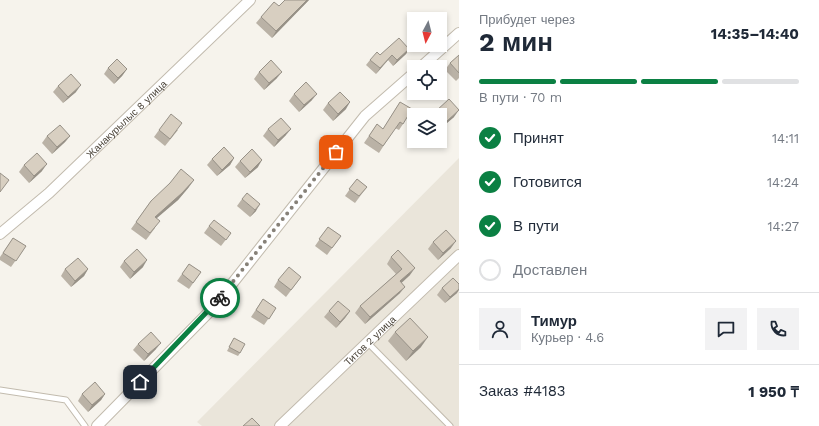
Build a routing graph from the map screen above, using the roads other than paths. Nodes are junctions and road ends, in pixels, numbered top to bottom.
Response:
1 (250, 0) edge
2 (459, 33) edge
3 (428, 60) edge
4 (407, 79) edge
5 (0, 234) edge
6 (459, 255) edge
7 (368, 342) junction
8 (0, 390) edge
9 (85, 426) edge
10 (97, 426) edge
11 (280, 426) edge
12 (450, 426) edge

1 - 5 street, Жанакурылыс 8 улица
2 - 3 street
4 - 10 street
6 - 7 street, Титов 2 улица
7 - 11 street, Титов 2 улица
7 - 12 lane
8 - 9 lane

